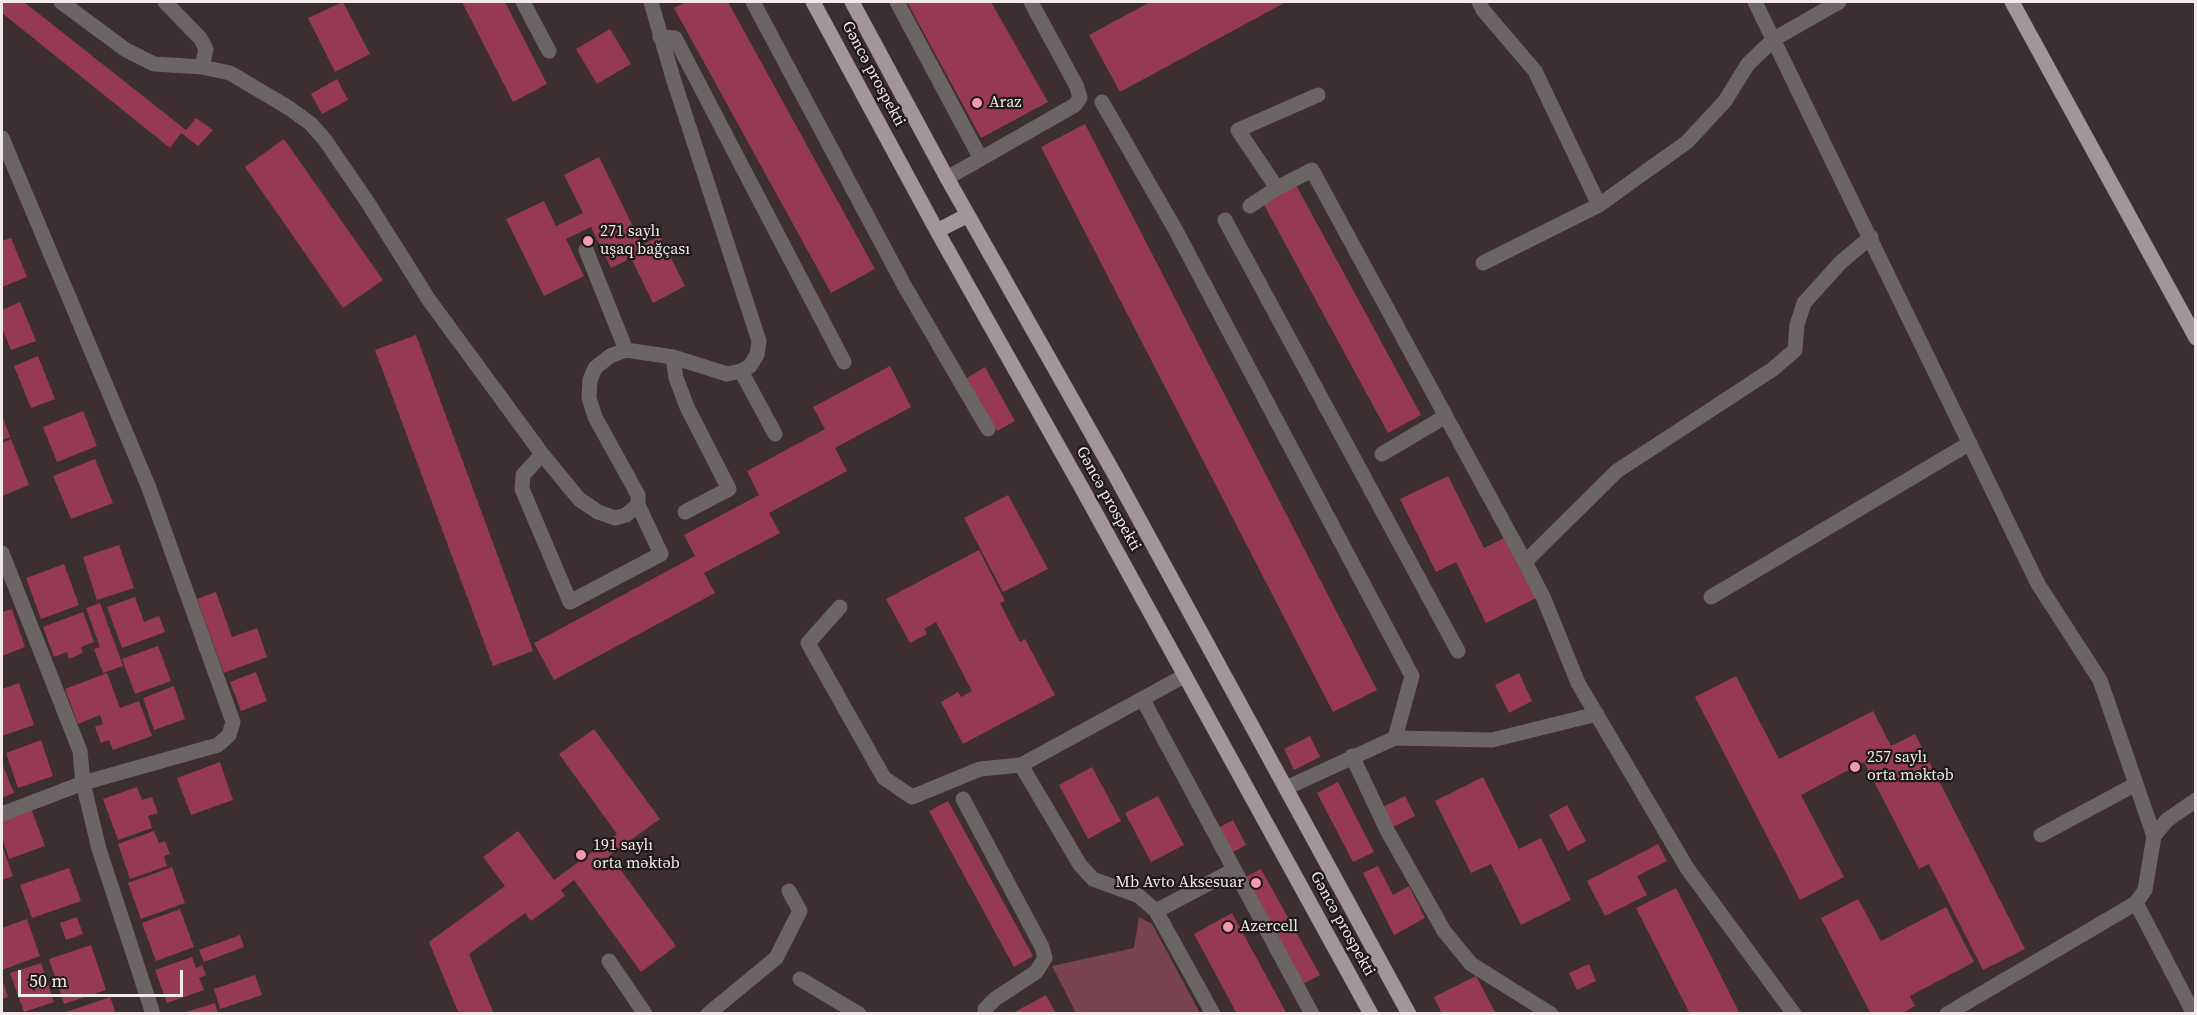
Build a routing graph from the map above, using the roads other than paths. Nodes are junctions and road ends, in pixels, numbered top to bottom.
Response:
1 (61, 2) edge
2 (165, 2) edge
3 (523, 2) edge
4 (651, 2) edge
5 (753, 2) edge
6 (813, 2) edge
7 (852, 2) edge
8 (897, 2) edge
9 (1031, 2) edge
10 (1479, 2) edge
11 (1755, 2) edge
12 (1839, 2) edge
13 (2012, 2) edge
14 (660, 37) junction
15 (1774, 39) junction
16 (549, 51) dead end
17 (202, 67) junction
18 (1318, 95) dead end
19 (1102, 102) dead end
20 (2, 138) edge
21 (981, 159) junction
22 (947, 178) junction
23 (1277, 188) junction
24 (1599, 205) junction
25 (1250, 206) dead end
26 (968, 215) junction
27 (1225, 220) dead end
28 (937, 231) junction
29 (1870, 237) junction
30 (586, 250) dead end
31 (1483, 263) dead end
32 (2196, 338) edge
33 (626, 350) junction
34 (673, 357) junction
35 (844, 362) dead end
36 (741, 371) junction
37 (1446, 416) junction
38 (988, 429) dead end
39 (775, 434) dead end
40 (1970, 444) junction
41 (542, 454) junction
42 (1382, 454) dead end
43 (638, 505) junction
44 (685, 512) dead end
45 (2, 553) edge
46 (1525, 562) junction
47 (1711, 597) dead end
48 (840, 607) dead end
49 (1458, 651) dead end
50 (1184, 676) junction
51 (1143, 700) junction
52 (1597, 714) junction
53 (1395, 738) junction
54 (1352, 756) junction
55 (1021, 765) junction
56 (83, 783) junction
57 (2136, 784) junction
58 (1286, 788) junction
59 (963, 799) dead end
60 (2196, 800) edge
61 (2, 814) edge
62 (2041, 836) dead end
63 (2154, 836) junction
64 (1234, 870) junction
65 (789, 891) dead end
66 (2136, 903) junction
67 (1156, 911) junction
68 (609, 961) dead end
69 (800, 979) dead end
70 (153, 1014) edge
71 (645, 1014) edge
72 (708, 1014) edge
73 (859, 1014) edge
74 (985, 1014) edge
75 (1213, 1014) edge
76 (1312, 1014) edge
77 (1371, 1014) edge
78 (1409, 1014) edge
79 (1551, 1014) edge
80 (1794, 1014) edge
81 (1947, 1014) edge
82 (2194, 1014) edge

1 - 17 street
2 - 17 street
3 - 16 street
4 - 14 street
5 - 38 street
6 - 28 main road, Gəncə prospekti
7 - 22 main road, Gəncə prospekti
8 - 21 street
9 - 21 street
10 - 24 street
11 - 15 street
12 - 15 street
13 - 32 main road
14 - 35 street
14 - 36 street
15 - 24 street
15 - 29 street
17 - 41 street
18 - 23 street
19 - 53 street
20 - 56 street
21 - 22 street
22 - 26 main road, Gəncə prospekti
23 - 25 street
23 - 37 street
24 - 31 street
26 - 28 main road
26 - 58 main road, Gəncə prospekti
27 - 49 street
28 - 50 main road, Gəncə prospekti
29 - 40 street
29 - 46 street
30 - 33 street
33 - 34 street
33 - 43 street
34 - 36 street
34 - 44 street
36 - 39 street
37 - 42 street
37 - 46 street
40 - 47 street
40 - 57 street
41 - 43 street
41 - 43 street
45 - 56 street
46 - 52 street
48 - 55 street
50 - 51 street
50 - 77 main road, Gəncə prospekti
51 - 55 street
51 - 64 street
52 - 53 street
52 - 80 street
53 - 54 street
54 - 58 street
54 - 79 street
55 - 67 street
56 - 61 street
56 - 70 street
57 - 62 street
57 - 63 street
58 - 78 main road, Gəncə prospekti
59 - 74 street
60 - 63 street
63 - 66 street
64 - 67 street
64 - 76 street
65 - 72 street
66 - 81 street
66 - 82 street
67 - 75 street
68 - 71 street
69 - 73 street

